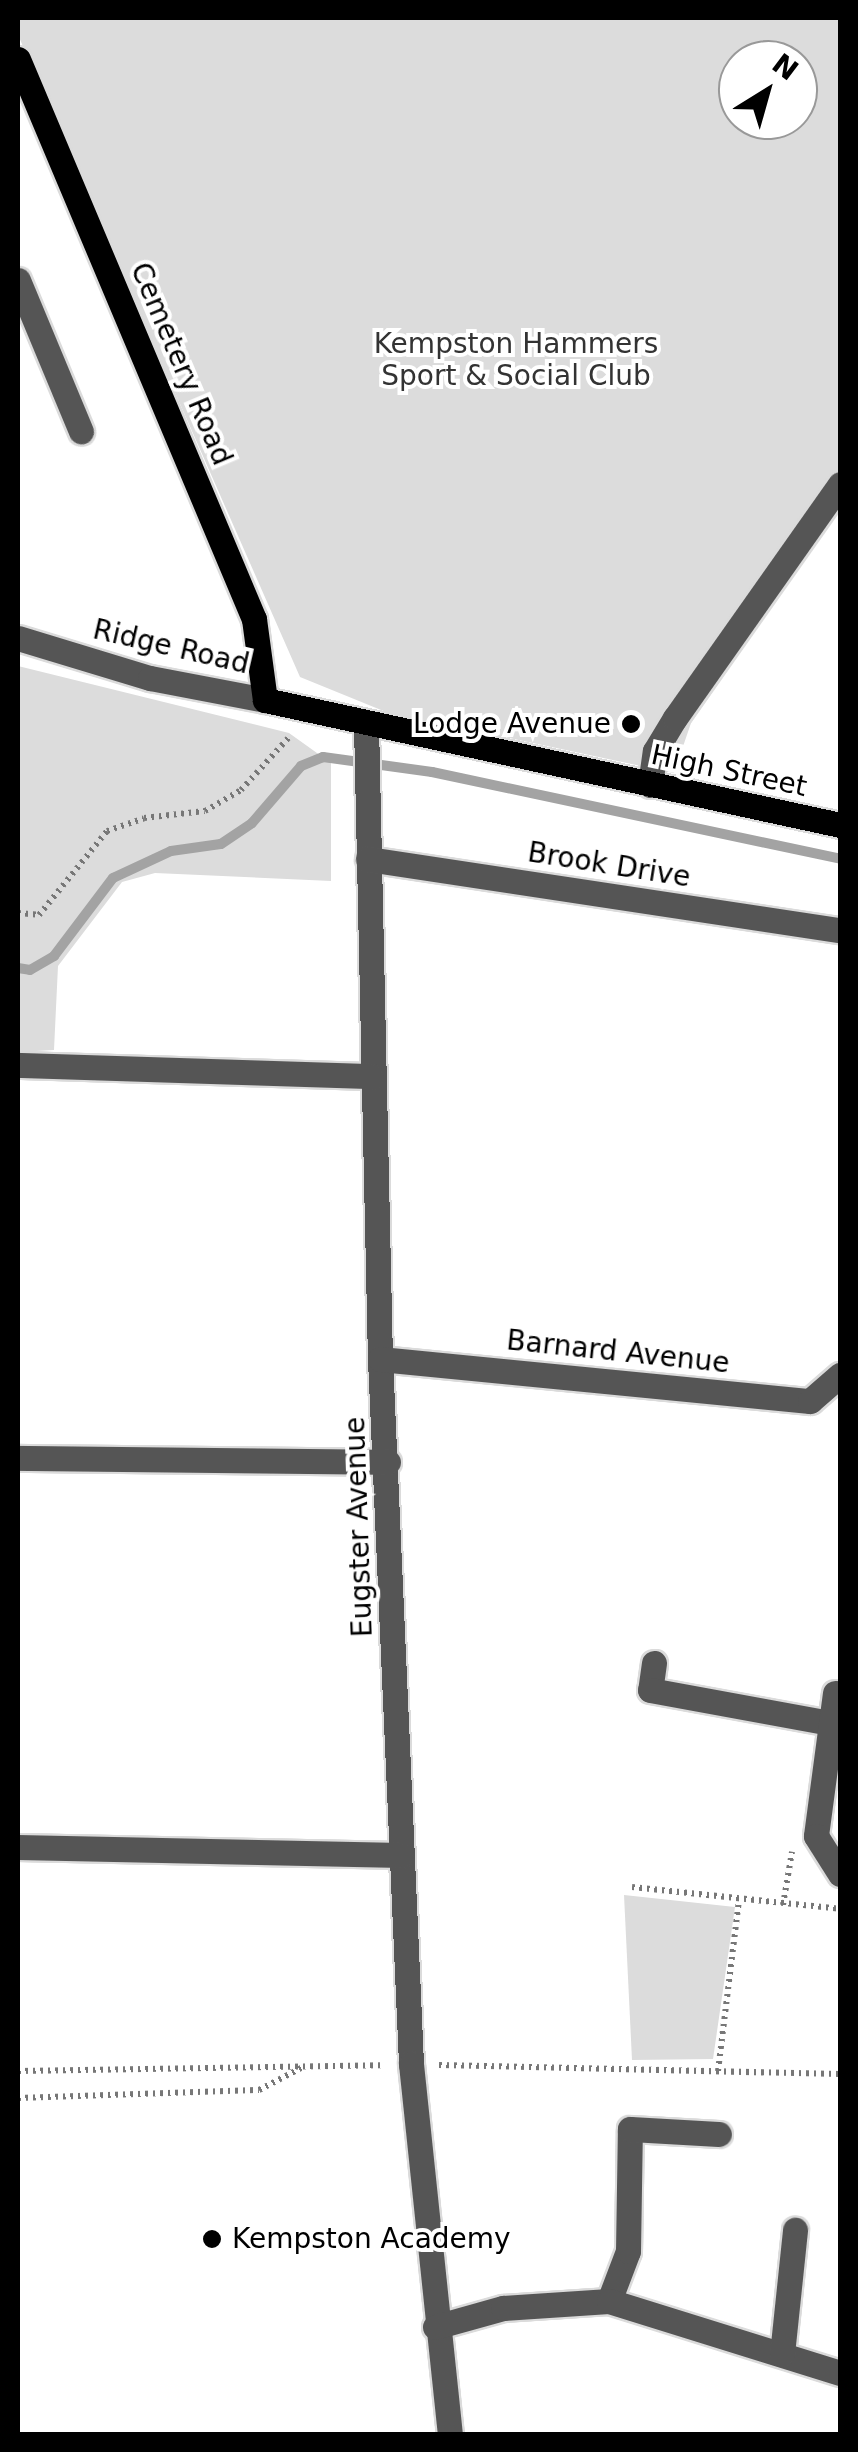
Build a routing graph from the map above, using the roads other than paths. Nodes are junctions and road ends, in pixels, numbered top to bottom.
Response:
1 (18, 58) edge
2 (18, 280) edge
3 (80, 431) dead end
4 (840, 484) edge
5 (18, 638) edge
6 (265, 700) junction
7 (312, 712) joint
8 (366, 724) junction
9 (650, 785) junction
10 (840, 825) edge
11 (368, 860) junction
12 (840, 930) edge
13 (18, 1065) edge
14 (372, 1076) junction
15 (380, 1359) junction
16 (840, 1375) edge
17 (18, 1458) edge
18 (388, 1462) junction
19 (654, 1663) dead end
20 (834, 1693) dead end
21 (830, 1723) junction
22 (18, 1847) edge
23 (401, 1855) junction
24 (840, 1874) edge
25 (719, 2134) dead end
26 (795, 2230) dead end
27 (609, 2301) junction
28 (435, 2327) junction
29 (782, 2354) junction
30 (840, 2373) edge
31 (450, 2434) edge

1 - 6 main road, Cemetery Road
2 - 3 street
4 - 9 street
5 - 6 street, Ridge Road
6 - 7 main road, Ridge Road
7 - 8 main road, High Street
8 - 9 main road, High Street
8 - 11 street, Eugster Avenue
9 - 10 main road, High Street
11 - 12 street, Brook Drive
11 - 14 street, Eugster Avenue
13 - 14 street
14 - 15 street, Eugster Avenue
15 - 16 street, Barnard Avenue
15 - 18 street, Eugster Avenue
17 - 18 street
18 - 23 street, Eugster Avenue
19 - 21 street
20 - 21 street
21 - 24 street
22 - 23 street
23 - 28 street, Eugster Avenue
25 - 27 street
26 - 29 street
27 - 28 street
27 - 29 street
28 - 31 street, Eugster Avenue
29 - 30 street

